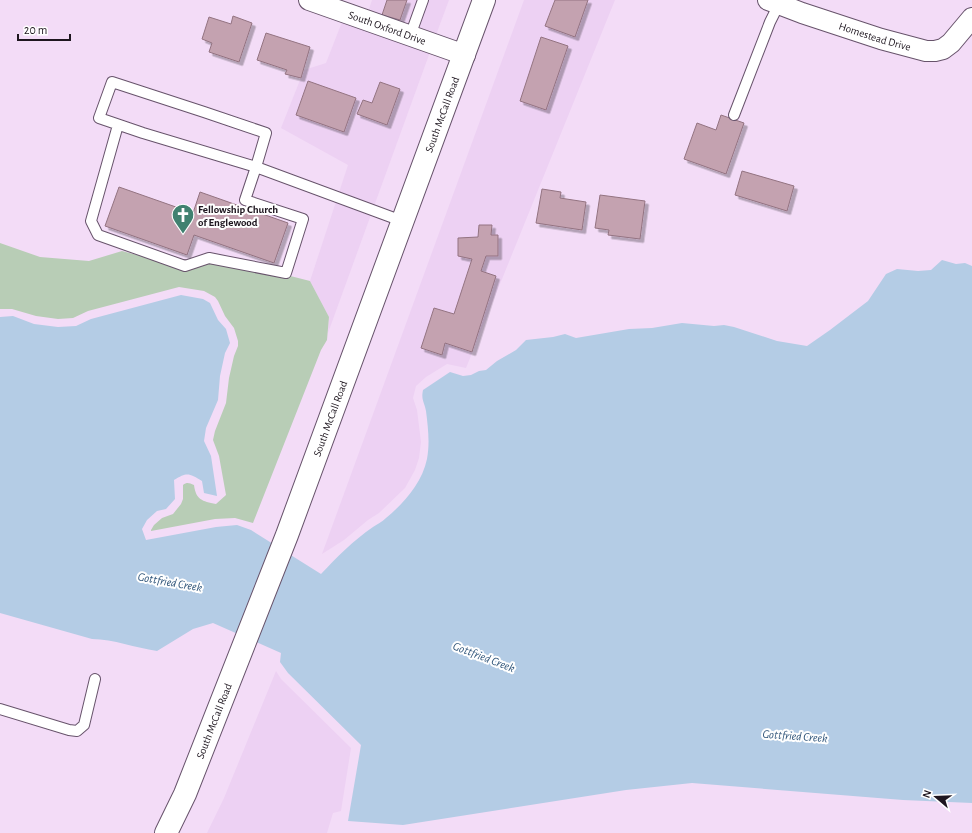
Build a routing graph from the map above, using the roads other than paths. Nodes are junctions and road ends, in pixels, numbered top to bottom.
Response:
1 (309, 0) edge
2 (424, 0) edge
3 (484, 0) edge
4 (774, 2) edge
5 (358, 8) edge
6 (972, 18) edge
7 (410, 36) junction
8 (465, 55) junction
9 (734, 115) dead end
10 (118, 125) junction
11 (256, 167) junction
12 (402, 221) junction
13 (95, 679) dead end
14 (0, 709) edge
15 (166, 833) edge

1 - 5 street, South Oxford Drive
2 - 7 lane
3 - 8 main road, South McCall Road
4 - 6 street, Homestead Drive
4 - 9 lane
5 - 7 street, South Oxford Drive
7 - 8 street, South Oxford Drive
8 - 12 main road, South McCall Road
10 - 11 lane
10 - 11 lane
10 - 11 lane
11 - 12 lane
12 - 15 main road, South McCall Road
13 - 14 lane

